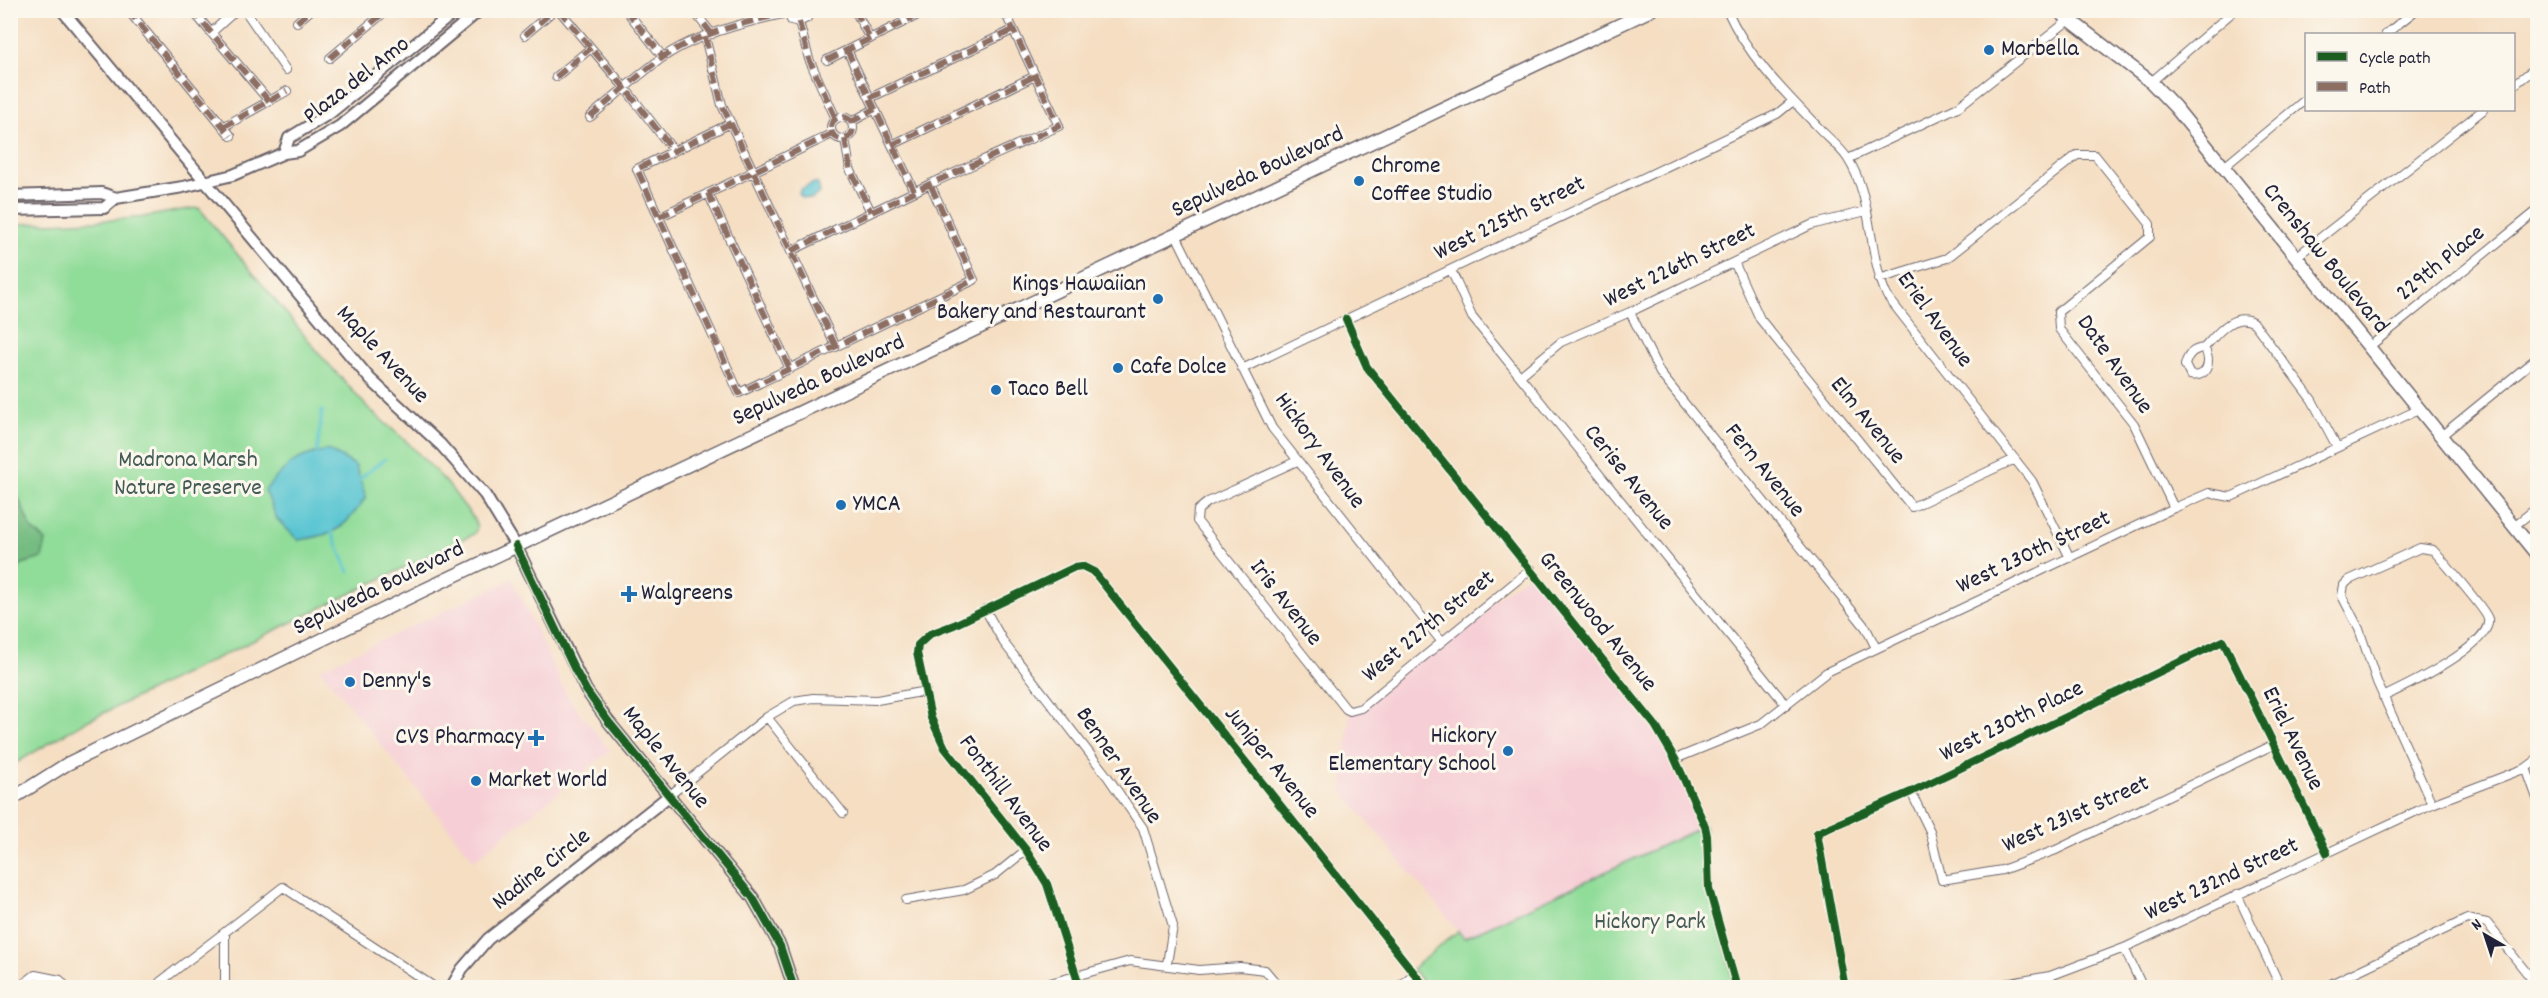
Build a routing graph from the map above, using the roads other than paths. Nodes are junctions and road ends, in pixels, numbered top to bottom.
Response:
1 (62, 10) edge
2 (128, 10) edge
3 (192, 10) edge
4 (311, 10) edge
5 (387, 10) edge
6 (457, 10) edge
7 (480, 10) edge
8 (554, 10) edge
9 (559, 10) edge
10 (626, 10) edge
11 (693, 10) edge
12 (809, 10) edge
13 (855, 10) edge
14 (928, 10) edge
15 (1004, 10) edge
16 (1651, 10) edge
17 (1727, 10) edge
18 (2057, 10) edge
19 (2235, 10) edge
20 (2416, 10) edge
21 (233, 11) edge
22 (247, 11) edge
23 (787, 12) edge
24 (2069, 20) junction
25 (297, 22) dead end
26 (799, 22) junction
27 (1013, 30) junction
28 (211, 33) junction
29 (2387, 33) edge
30 (525, 35) dead end
31 (708, 35) junction
32 (870, 39) junction
33 (591, 48) junction
34 (847, 50) junction
35 (663, 57) junction
36 (330, 58) dead end
37 (828, 60) dead end
38 (2538, 66) edge
39 (286, 70) dead end
40 (1035, 76) junction
41 (556, 77) dead end
42 (2151, 82) junction
43 (2515, 84) edge
44 (625, 88) junction
45 (287, 91) dead end
46 (870, 98) junction
47 (1793, 100) junction
48 (268, 101) junction
49 (2305, 101) edge
50 (875, 109) junction
51 (2481, 111) edge
52 (325, 116) junction
53 (590, 117) dead end
54 (836, 118) junction
55 (851, 122) junction
56 (731, 123) junction
57 (223, 127) junction
58 (335, 128) junction
59 (832, 134) junction
60 (231, 136) dead end
61 (845, 139) junction
62 (892, 145) junction
63 (673, 150) junction
64 (284, 153) junction
65 (1848, 159) junction
66 (2224, 166) junction
67 (754, 171) junction
68 (205, 183) junction
69 (930, 184) junction
70 (914, 191) junction
71 (708, 194) junction
72 (10, 196) edge
73 (116, 198) junction
74 (10, 210) edge
75 (2538, 210) edge
76 (1866, 211) junction
77 (872, 212) junction
78 (659, 217) junction
79 (1176, 235) junction
80 (791, 251) junction
81 (2296, 257) junction
82 (1734, 262) junction
83 (1451, 270) junction
84 (1879, 279) junction
85 (1630, 312) junction
86 (1346, 319) junction
87 (836, 347) junction
88 (2204, 348) dead end
89 (2369, 348) junction
90 (2538, 357) edge
91 (790, 369) junction
92 (1242, 369) junction
93 (1520, 376) junction
94 (2420, 409) junction
95 (2441, 436) junction
96 (2337, 447) junction
97 (2015, 459) junction
98 (1298, 461) junction
99 (2538, 507) edge
100 (2174, 508) junction
101 (2514, 526) junction
102 (516, 546) junction
103 (2538, 556) edge
104 (2070, 558) junction
105 (1531, 569) junction
106 (985, 609) junction
107 (1441, 641) junction
108 (2223, 641) joint
109 (1876, 648) junction
110 (926, 691) junction
111 (2383, 697) junction
112 (1786, 705) junction
113 (1350, 711) joint
114 (766, 717) junction
115 (2273, 745) junction
116 (1674, 759) junction
117 (2538, 759) edge
118 (2526, 768) junction
119 (1911, 792) junction
120 (670, 795) junction
121 (10, 800) edge
122 (2538, 801) edge
123 (2432, 804) junction
124 (843, 813) dead end
125 (1026, 850) junction
126 (2327, 853) junction
127 (2237, 894) junction
128 (906, 900) dead end
129 (225, 932) junction
130 (2124, 948) junction
131 (1167, 964) junction
132 (1415, 973) junction
133 (1077, 975) junction
134 (160, 982) dead end
135 (18, 987) edge
136 (67, 987) edge
137 (225, 987) edge
138 (436, 987) edge
139 (451, 987) edge
140 (794, 987) edge
141 (1032, 987) edge
142 (1080, 987) edge
143 (1280, 987) edge
144 (1396, 987) edge
145 (1426, 987) edge
146 (1737, 987) edge
147 (1845, 987) edge
148 (1982, 987) edge
149 (2143, 987) edge
150 (2282, 987) edge
151 (2322, 987) edge
152 (2538, 987) edge

1 - 68 street, Maple Avenue
2 - 57 street
3 - 28 street
4 - 25 street
5 - 36 street
6 - 52 street, Plaza del Amo
7 - 58 street, Plaza del Amo
8 - 30 street
9 - 33 street
10 - 35 street
11 - 31 street
12 - 26 street
13 - 32 street
14 - 32 street
15 - 27 street
16 - 79 main road, Sepulveda Boulevard
17 - 47 street, Eriel Avenue
18 - 24 main road, Crenshaw Boulevard
19 - 42 street
20 - 29 street
21 - 22 street
21 - 28 street
22 - 39 street
23 - 26 street
23 - 31 street
24 - 42 main road, Crenshaw Boulevard
24 - 65 street
26 - 54 street
27 - 40 street
27 - 46 street
28 - 48 street
31 - 35 street
31 - 56 street
32 - 34 street
33 - 41 street
33 - 44 street
34 - 37 street
34 - 46 street
35 - 44 street
38 - 43 street
40 - 62 street
40 - 69 street
42 - 66 main road, Crenshaw Boulevard
44 - 53 street
44 - 63 street
45 - 48 street
46 - 50 street
47 - 65 street, Eriel Avenue
47 - 83 street, West 225th Street
48 - 57 street
49 - 66 street
50 - 55 street
50 - 62 street
51 - 81 street
52 - 58 street
52 - 64 street, Plaza del Amo
54 - 55 street
54 - 59 street
55 - 61 street
56 - 63 street
56 - 67 street
57 - 60 street
58 - 64 street, Plaza del Amo
59 - 61 street
59 - 67 street
61 - 77 street
62 - 70 street
63 - 78 street
64 - 68 street, Plaza del Amo
65 - 76 street, Eriel Avenue
66 - 81 main road, Crenshaw Boulevard
67 - 71 street
67 - 80 street
68 - 73 street, Plaza del Amo
68 - 102 street, Maple Avenue
69 - 70 street
69 - 87 street
70 - 77 street
71 - 78 street
71 - 91 street
72 - 73 street, Plaza del Amo
73 - 74 street, Plaza del Amo
75 - 89 street, 229th Place
76 - 82 street, West 226th Street
76 - 84 street, Eriel Avenue
77 - 80 street
78 - 91 street
79 - 92 street, Hickory Avenue
79 - 102 main road, Sepulveda Boulevard
80 - 87 street
81 - 89 main road, Crenshaw Boulevard
82 - 85 street, West 226th Street
82 - 97 street, Elm Avenue
83 - 86 street, West 225th Street
83 - 93 street, Cerise Avenue
84 - 97 street, Eriel Avenue
84 - 100 street, Date Avenue
85 - 93 street, West 226th Street
85 - 109 street, Fern Avenue
86 - 92 street, West 225th Street
86 - 105 street, Greenwood Avenue
87 - 91 street
88 - 96 street
89 - 94 main road, Crenshaw Boulevard
90 - 95 street
92 - 98 street, Hickory Avenue
93 - 112 street, Cerise Avenue
94 - 95 main road, Crenshaw Boulevard
94 - 96 street, West 230th Street
95 - 101 main road, Crenshaw Boulevard
96 - 100 street, West 230th Street
97 - 104 street, Eriel Avenue
98 - 107 street, Hickory Avenue
98 - 113 street, Iris Avenue
99 - 101 street
100 - 104 street, West 230th Street
101 - 103 main road, Crenshaw Boulevard
102 - 120 street, Maple Avenue
102 - 121 main road, Sepulveda Boulevard
104 - 109 street, West 230th Street
105 - 107 street, West 227th Street
105 - 116 street, Greenwood Avenue
106 - 110 street
106 - 131 street, Benner Avenue
106 - 132 street, Juniper Avenue
107 - 113 street, West 227th Street
108 - 115 street, Eriel Avenue
108 - 119 street, West 230th Place
109 - 112 street, West 230th Street
110 - 114 street
110 - 125 street, Fonthill Avenue
111 - 111 street
111 - 123 street
112 - 116 street, West 230th Street
114 - 120 street
114 - 124 street
115 - 119 street, West 231st Street
115 - 126 street, Eriel Avenue
116 - 146 street, Greenwood Avenue
117 - 118 street, West 232nd Street
118 - 122 street
118 - 123 street, West 232nd Street
119 - 147 street, West 230th Place
120 - 139 street, Nadine Circle
120 - 140 street, Maple Avenue
123 - 126 street, West 232nd Street
125 - 128 street
125 - 133 street, Fonthill Avenue
126 - 127 street, West 232nd Street
127 - 130 street, West 232nd Street
127 - 150 street
129 - 134 street
129 - 137 street
129 - 138 street
130 - 148 street, West 232nd Street
130 - 149 street
131 - 133 street
131 - 143 street
132 - 144 street
132 - 145 street, Juniper Avenue
133 - 141 street
133 - 142 street, Fonthill Avenue
135 - 136 street
151 - 152 street

